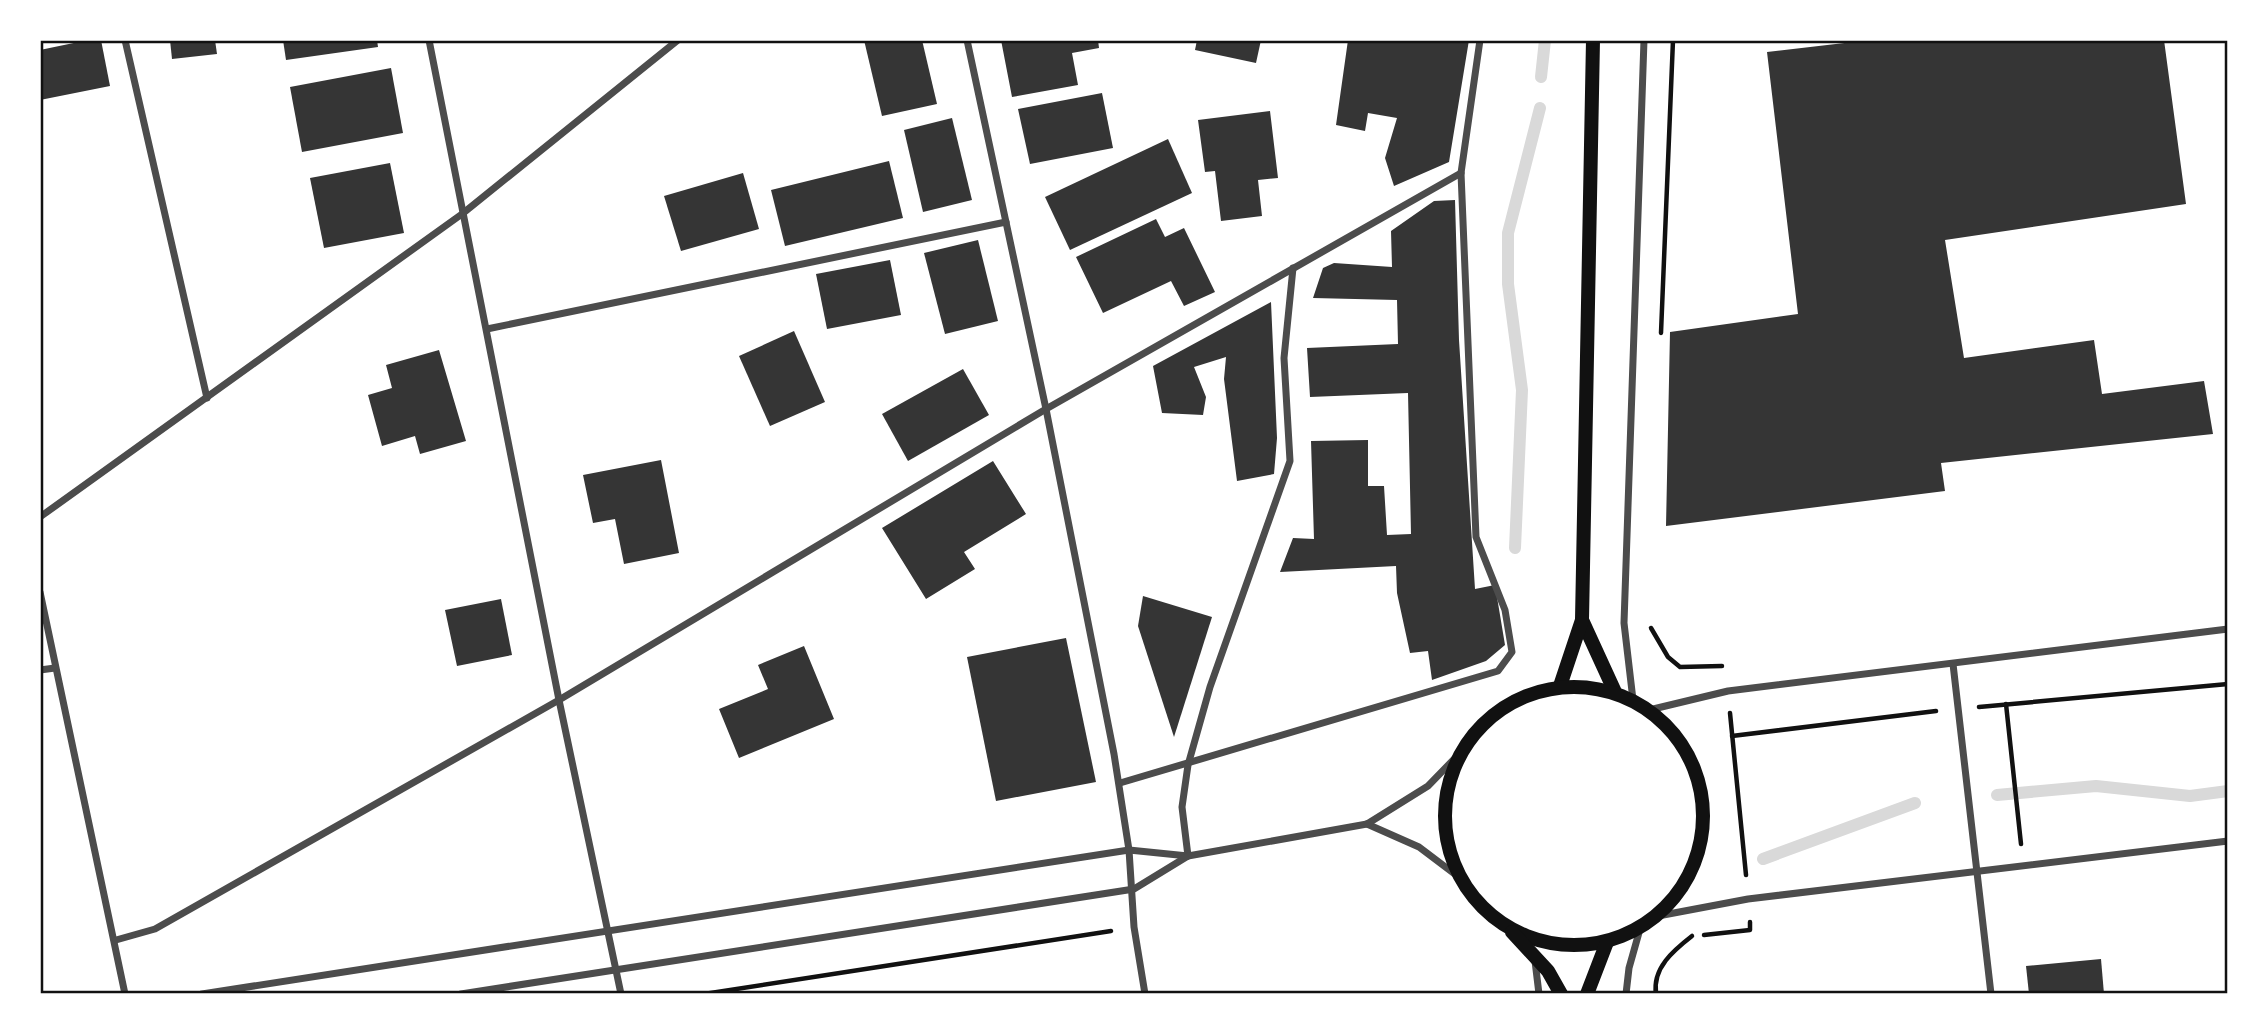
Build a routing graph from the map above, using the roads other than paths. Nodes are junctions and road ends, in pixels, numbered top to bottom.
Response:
1 (125, 40) edge
2 (429, 40) edge
3 (678, 40) edge
4 (967, 40) edge
5 (1480, 40) edge
6 (1593, 40) edge
7 (1644, 40) edge
8 (1461, 173) junction
9 (462, 214) junction
10 (1006, 222) junction
11 (1293, 268) junction
12 (487, 329) junction
13 (206, 398) junction
14 (1045, 409) junction
15 (40, 517) edge
16 (40, 592) edge
17 (1582, 620) junction
18 (2228, 629) edge
19 (1953, 664) junction
20 (55, 668) junction
21 (40, 670) edge
22 (1560, 686) junction
23 (1615, 692) junction
24 (559, 700) junction
25 (1633, 700) junction
26 (1649, 710) junction
27 (1459, 754) junction
28 (1188, 765) junction
29 (1120, 783) junction
30 (1367, 824) junction
31 (2228, 841) edge
32 (1129, 850) junction
33 (1188, 856) junction
34 (1978, 872) junction
35 (1460, 878) junction
36 (1134, 889) junction
37 (1658, 916) junction
38 (1506, 926) junction
39 (1640, 929) junction
40 (608, 930) junction
41 (116, 940) junction
42 (1607, 942) junction
43 (1534, 957) junction
44 (616, 972) junction
45 (125, 994) edge
46 (202, 994) edge
47 (461, 994) edge
48 (621, 994) edge
49 (1144, 994) edge
50 (1539, 994) edge
51 (1560, 994) edge
52 (1587, 994) edge
53 (1626, 994) edge
54 (1991, 994) edge

1 - 13 street
2 - 9 street
3 - 9 street
4 - 10 street
5 - 8 street
6 - 17 main road
7 - 25 street
8 - 11 street
8 - 28 street
9 - 12 street
9 - 13 street
10 - 12 street
10 - 14 street
11 - 14 street
11 - 28 street
12 - 24 street
13 - 15 street
14 - 24 street
14 - 29 street
16 - 20 street
17 - 22 main road
17 - 23 main road
18 - 19 street
19 - 26 street
19 - 34 street
20 - 21 street
20 - 41 street
22 - 23 main road
22 - 27 main road
23 - 25 main road
24 - 40 street
24 - 41 street
25 - 26 main road
26 - 37 main road
27 - 30 street
27 - 35 main road
28 - 29 street
28 - 33 street
29 - 32 street
30 - 33 street
30 - 35 street
31 - 34 street
32 - 33 street
32 - 36 street
32 - 40 street
33 - 36 street
34 - 37 street
34 - 54 street
35 - 38 main road
36 - 44 street
36 - 49 street
37 - 39 main road
38 - 42 main road
38 - 43 main road
39 - 42 main road
39 - 53 street
40 - 44 street
40 - 46 street
41 - 45 street
42 - 52 main road
43 - 50 street
43 - 51 main road
44 - 47 street
44 - 48 street

